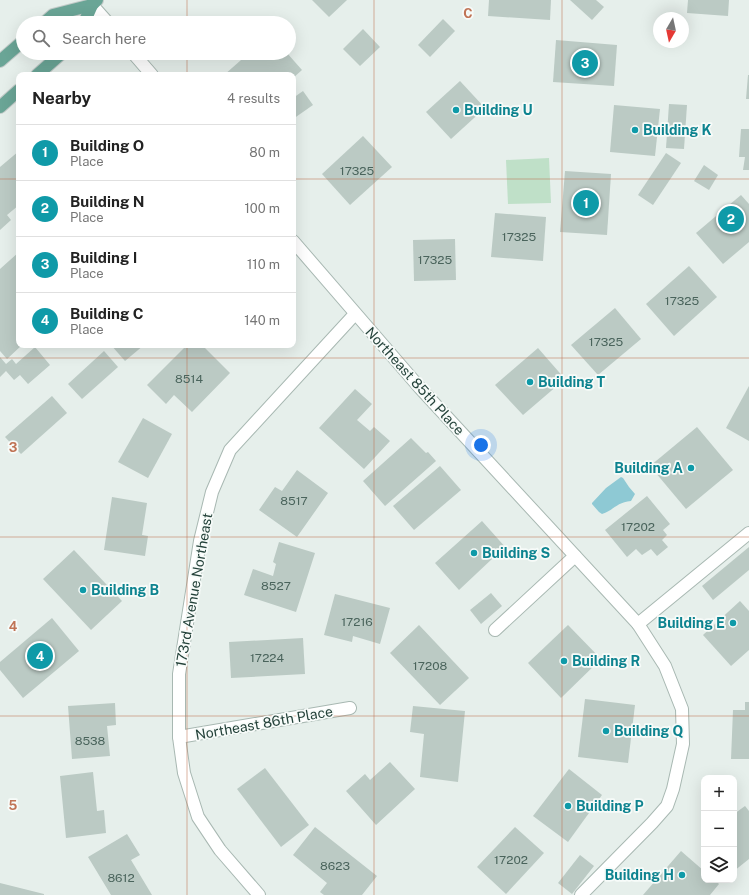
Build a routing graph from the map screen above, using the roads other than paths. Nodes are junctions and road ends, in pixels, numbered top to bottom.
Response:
1 (95, 2) edge
2 (52, 16) edge
3 (88, 16) edge
4 (104, 16) edge
5 (16, 47) edge
6 (54, 60) edge
7 (139, 60) edge
8 (0, 61) edge
9 (40, 72) edge
10 (149, 72) edge
11 (16, 93) edge
12 (0, 107) edge
13 (296, 245) edge
14 (355, 314) junction
15 (749, 533) edge
16 (576, 556) junction
17 (638, 624) junction
18 (495, 630) dead end
19 (350, 708) dead end
20 (179, 737) junction
21 (259, 895) edge
22 (581, 895) edge

1 - 2 main road
1 - 3 main road
1 - 4 street
5 - 8 main road
6 - 9 main road
7 - 10 street
11 - 12 main road
13 - 14 street, Northeast 85th Place
14 - 16 street, Northeast 85th Place
14 - 20 street, 173rd Avenue Northeast
15 - 17 street
16 - 17 street, Northeast 85th Place
16 - 18 street
17 - 22 street, Northeast 85th Place
19 - 20 street, Northeast 86th Place
20 - 21 street, 173rd Avenue Northeast

